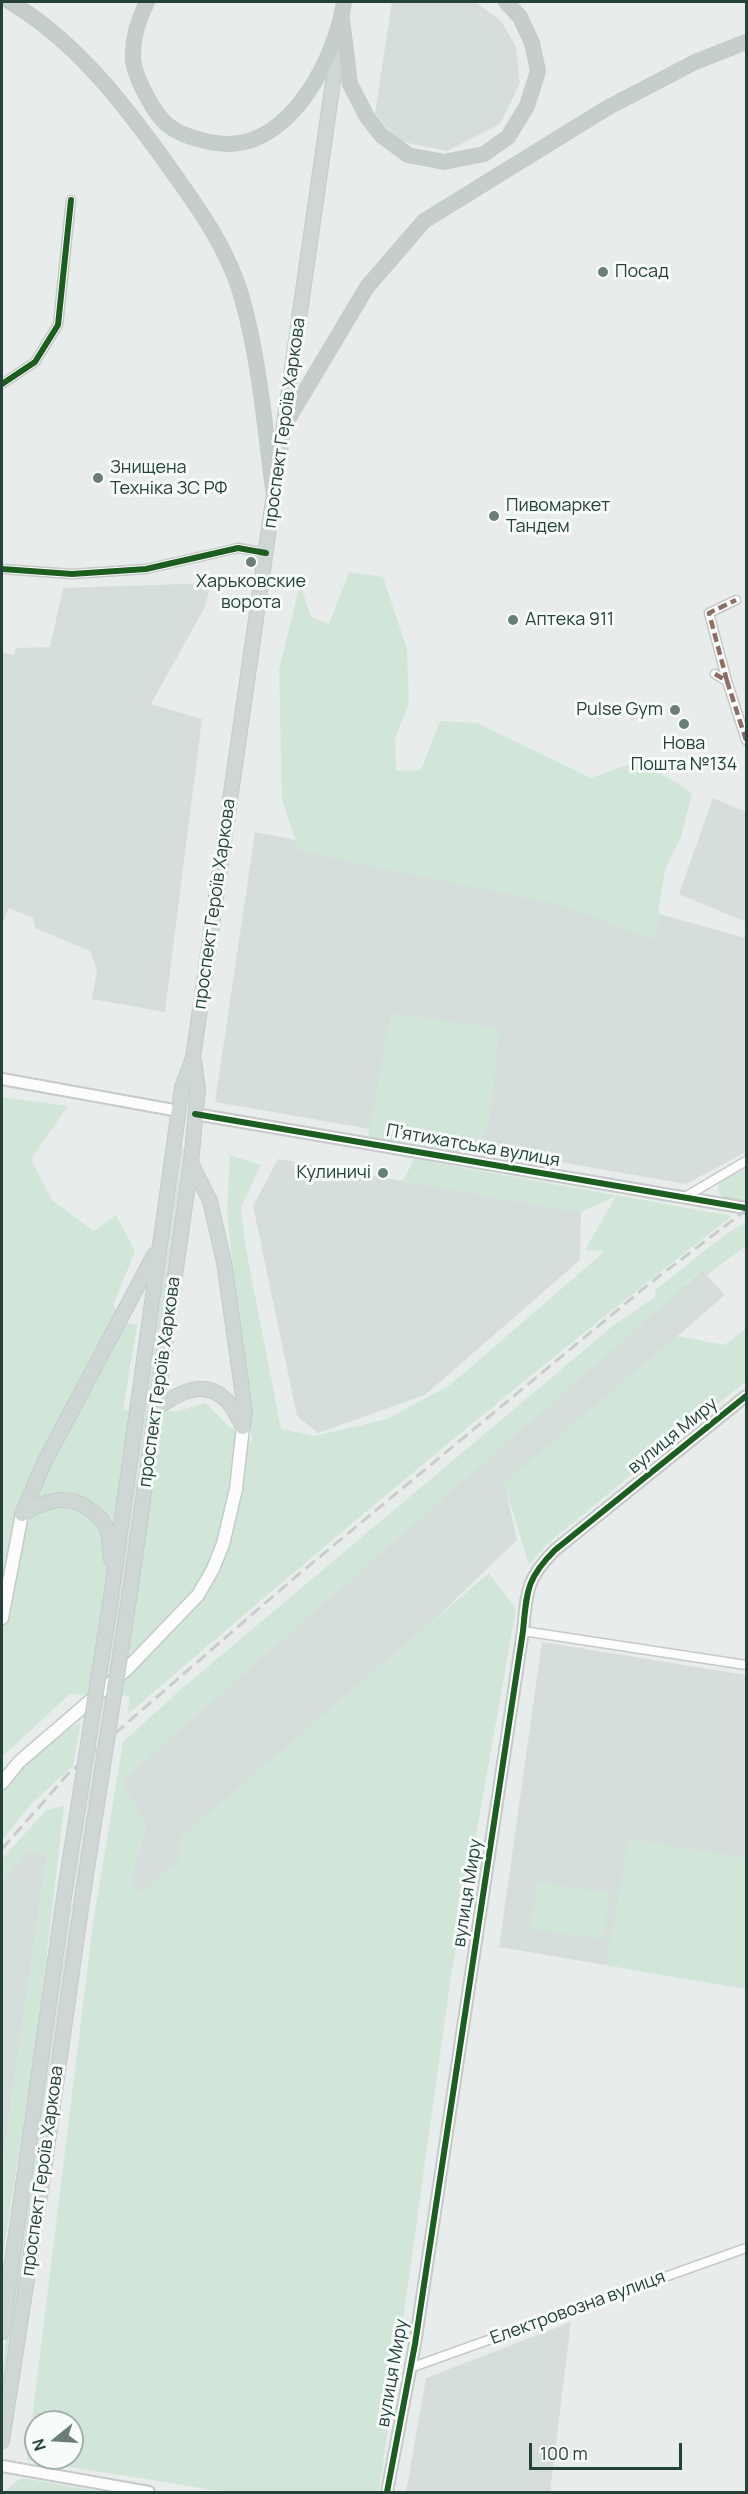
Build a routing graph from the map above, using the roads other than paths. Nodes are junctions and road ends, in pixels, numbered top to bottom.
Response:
1 (10, 2) edge
2 (147, 2) edge
3 (344, 2) edge
4 (506, 2) edge
5 (342, 19) junction
6 (747, 42) edge
7 (71, 200) dead end
8 (2, 384) edge
9 (284, 426) junction
10 (274, 496) junction
11 (266, 552) junction
12 (2, 569) edge
13 (736, 600) dead end
14 (715, 674) dead end
15 (727, 681) junction
16 (747, 740) edge
17 (193, 1058) junction
18 (2, 1079) edge
19 (179, 1111) junction
20 (195, 1114) junction
21 (747, 1161) edge
22 (191, 1163) junction
23 (685, 1197) junction
24 (747, 1208) edge
25 (158, 1247) junction
26 (747, 1396) edge
27 (157, 1408) junction
28 (243, 1427) junction
29 (22, 1514) junction
30 (114, 1577) junction
31 (2, 1617) edge
32 (523, 1631) junction
33 (747, 1665) edge
34 (2, 1783) edge
35 (747, 2248) edge
36 (2, 2332) edge
37 (410, 2368) junction
38 (2, 2441) edge
39 (2, 2466) edge
40 (147, 2492) edge
41 (387, 2493) edge

1 - 10 highway
2 - 5 highway
3 - 5 highway, проспект Героїв Харкова
4 - 5 highway
5 - 9 main road, проспект Героїв Харкова
6 - 9 highway
7 - 8 street
9 - 10 main road, проспект Героїв Харкова
10 - 11 main road, проспект Героїв Харкова
11 - 12 street
11 - 17 main road, проспект Героїв Харкова
13 - 15 street
14 - 15 street
15 - 16 street
17 - 19 main road, проспект Героїв Харкова
17 - 20 main road, проспект Героїв Харкова
18 - 19 street, П’ятихатська вулиця
19 - 20 main road, П’ятихатська вулиця
19 - 25 main road, проспект Героїв Харкова
20 - 22 main road, проспект Героїв Харкова
20 - 23 street, П’ятихатська вулиця
21 - 23 street
22 - 27 main road, проспект Героїв Харкова
22 - 28 main road
23 - 24 street, П’ятихатська вулиця
25 - 29 main road
25 - 30 main road, проспект Героїв Харкова
26 - 32 street, вулиця Миру
27 - 28 main road
27 - 38 main road, проспект Героїв Харкова, bridge
28 - 34 main road
29 - 30 main road
29 - 31 main road
30 - 36 main road, проспект Героїв Харкова, bridge
32 - 33 street
32 - 37 street, вулиця Миру
35 - 37 street, Електровозна вулиця
37 - 41 street, вулиця Миру
39 - 40 street

